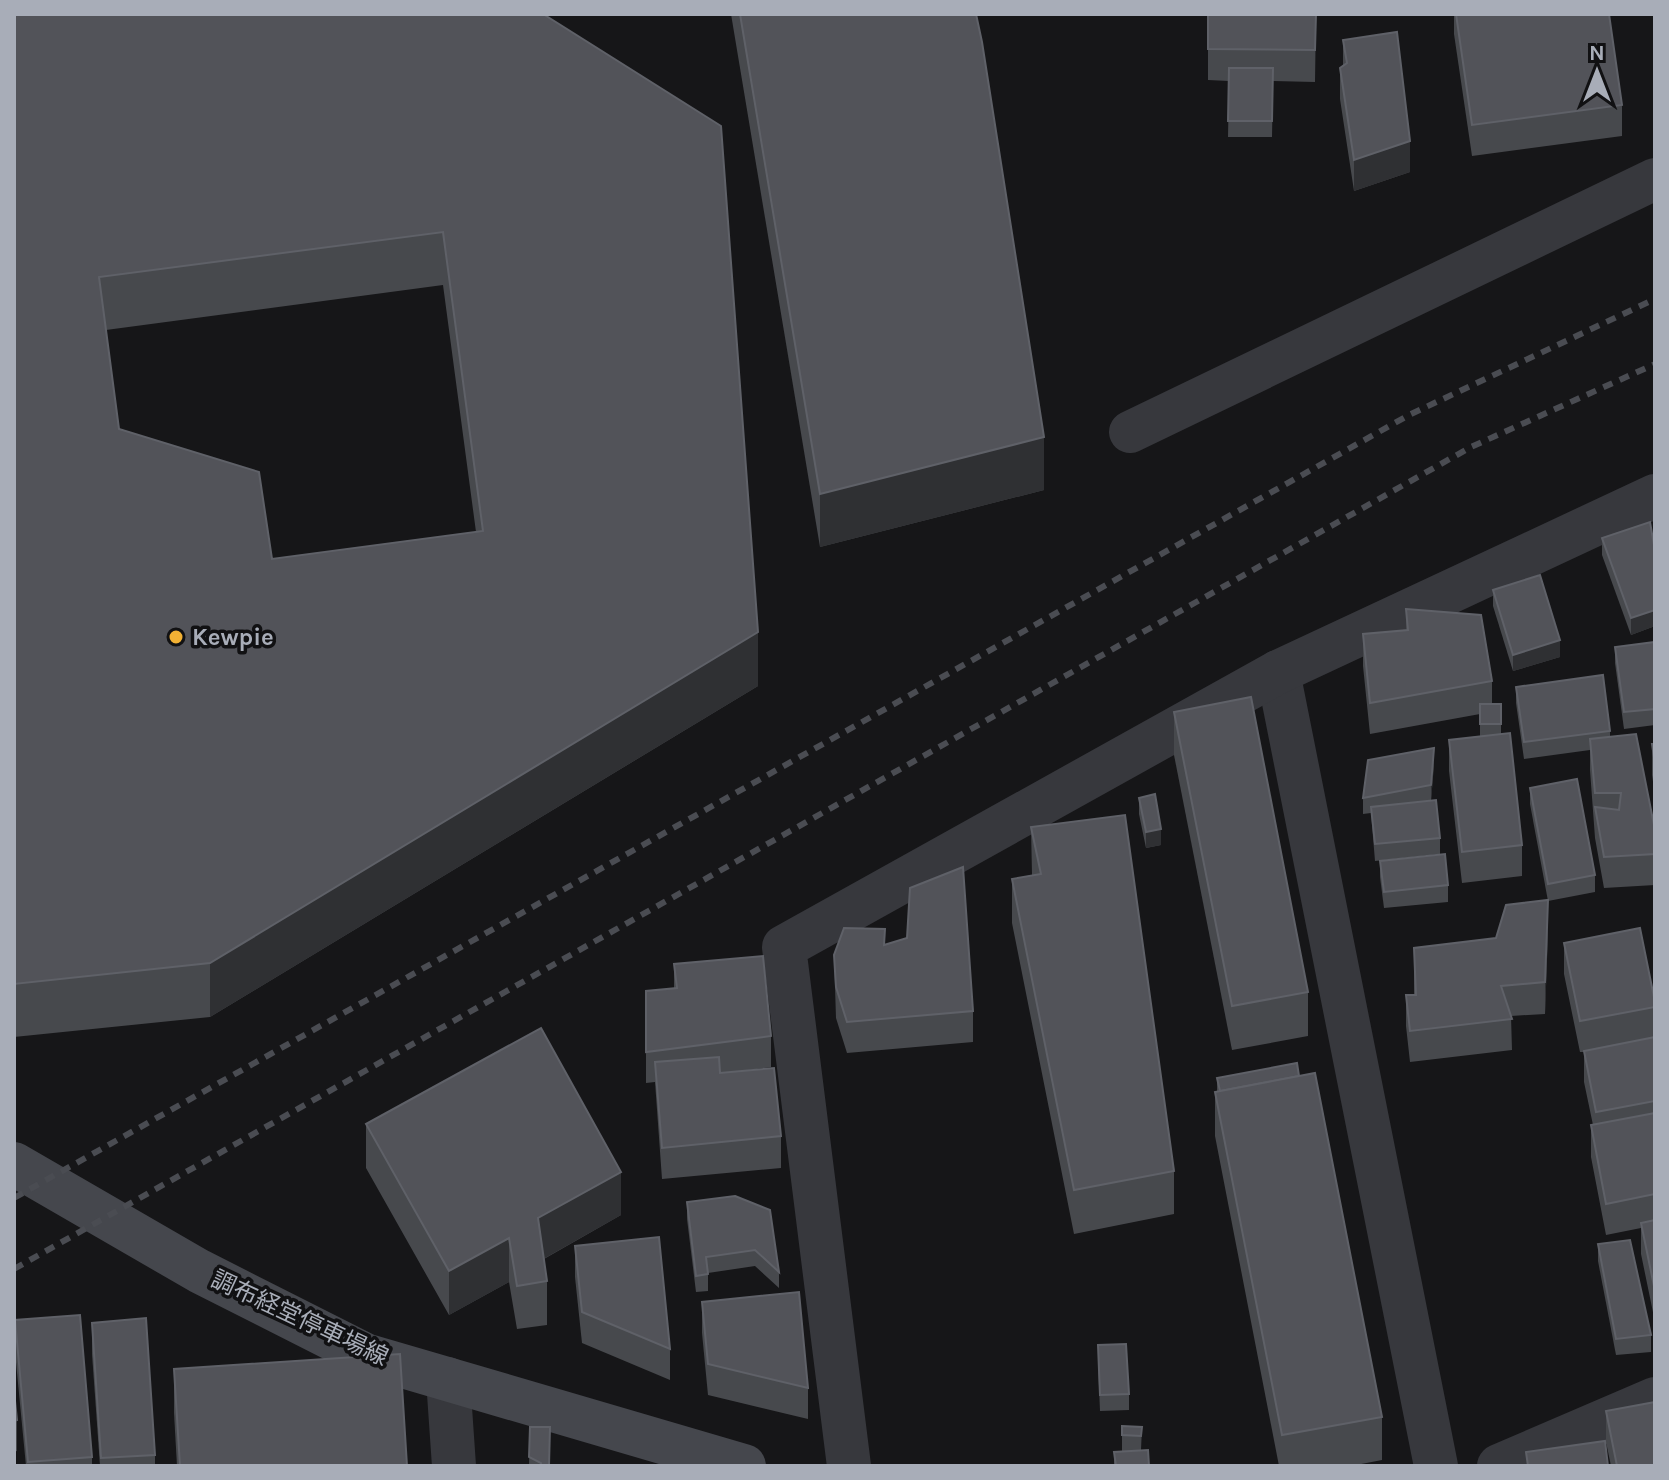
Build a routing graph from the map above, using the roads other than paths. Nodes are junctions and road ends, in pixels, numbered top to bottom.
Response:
1 (1655, 179) edge
2 (1130, 432) dead end
3 (1655, 496) edge
4 (1278, 672) junction
5 (14, 1164) edge
6 (448, 1379) junction
7 (1655, 1399) edge
8 (454, 1466) edge
9 (744, 1466) edge
10 (849, 1466) edge
11 (1436, 1466) edge
12 (1499, 1466) edge

1 - 2 street
3 - 4 street
4 - 10 street
4 - 11 street
5 - 6 main road, 調布経堂停車場線
6 - 8 street
6 - 9 main road, 調布経堂停車場線
7 - 12 street

